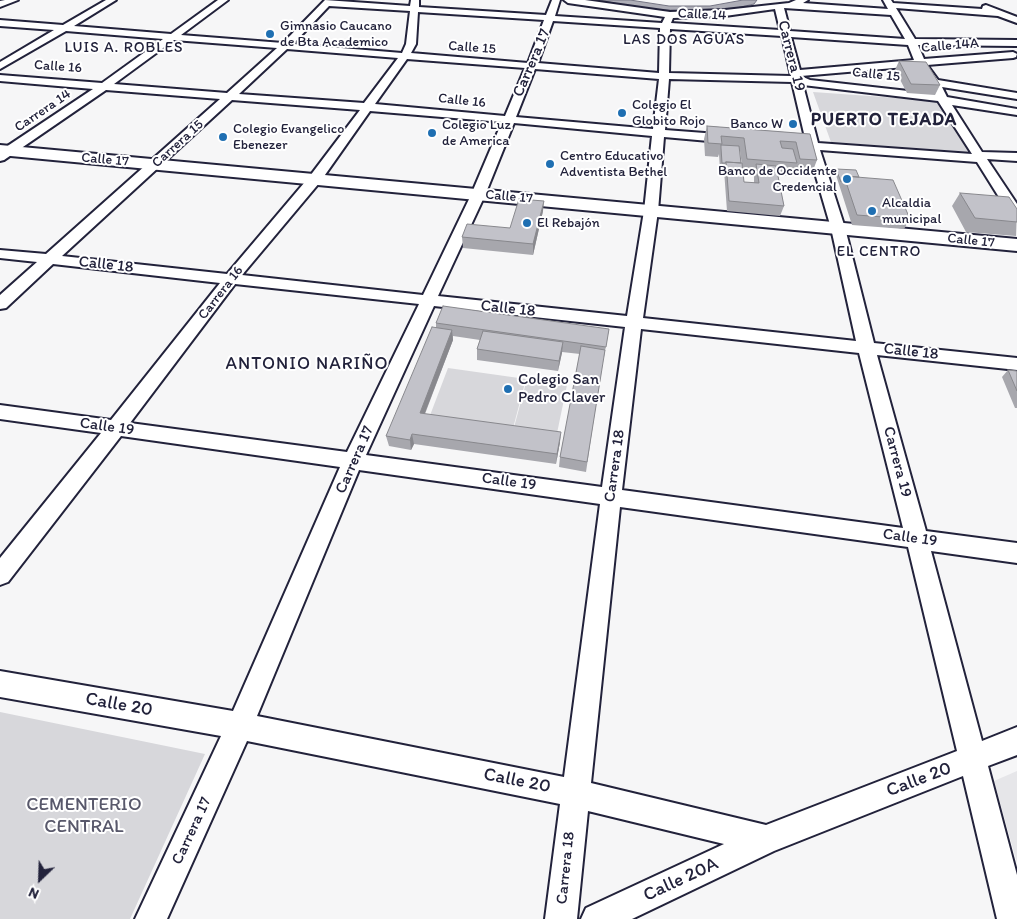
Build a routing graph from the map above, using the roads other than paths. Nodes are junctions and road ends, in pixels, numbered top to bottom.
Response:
1 (14, 0) edge
2 (112, 0) edge
3 (205, 0) edge
4 (473, 0) edge
5 (568, 0) edge
6 (804, 0) edge
7 (964, 0) edge
8 (225, 1) edge
9 (328, 2) edge
10 (0, 4) edge
11 (415, 4) edge
12 (790, 5) junction
13 (890, 5) edge
14 (779, 6) junction
15 (554, 9) edge
16 (470, 13) junction
17 (999, 13) junction
18 (670, 15) junction
19 (1017, 20) edge
20 (0, 23) edge
21 (665, 26) junction
22 (64, 29) junction
23 (1017, 31) edge
24 (784, 34) junction
25 (172, 36) junction
26 (912, 42) junction
27 (1017, 43) edge
28 (285, 46) junction
29 (1017, 54) edge
30 (403, 57) junction
31 (920, 63) junction
32 (0, 66) edge
33 (531, 67) junction
34 (796, 76) junction
35 (664, 77) junction
36 (0, 78) edge
37 (935, 83) junction
38 (104, 86) junction
39 (1017, 96) edge
40 (229, 97) junction
41 (942, 99) junction
42 (367, 107) junction
43 (1017, 112) edge
44 (508, 120) junction
45 (659, 133) junction
46 (746, 140) edge
47 (775, 143) edge
48 (813, 146) junction
49 (3, 153) edge
50 (978, 157) junction
51 (1017, 157) edge
52 (154, 164) junction
53 (316, 180) junction
54 (478, 194) junction
55 (651, 211) junction
56 (1017, 215) edge
57 (838, 228) junction
58 (1017, 245) edge
59 (0, 254) edge
60 (50, 259) junction
61 (231, 279) junction
62 (427, 300) junction
63 (0, 304) edge
64 (634, 322) junction
65 (866, 347) junction
66 (1017, 364) edge
67 (0, 412) edge
68 (116, 428) junction
69 (353, 461) junction
70 (611, 496) junction
71 (917, 539) junction
72 (1017, 553) edge
73 (0, 575) edge
74 (0, 684) edge
75 (240, 726) junction
76 (1017, 741) edge
77 (971, 760) junction
78 (574, 793) junction
79 (766, 840) junction
80 (151, 919) edge
81 (560, 919) edge
82 (597, 919) edge
83 (1013, 919) edge

1 - 10 street
2 - 22 street
3 - 8 street
4 - 16 street
5 - 18 street
6 - 12 street
7 - 17 street
8 - 25 street, Carrera 14
9 - 11 street, Calle 14
9 - 28 street, Carrera 15
11 - 16 street, Calle 14
11 - 30 street, Carrera 16
12 - 13 street
12 - 14 street
13 - 17 street
13 - 26 street
14 - 18 street
14 - 24 street, Carrera 19
15 - 16 street, Calle 14
15 - 21 street, Calle 14
15 - 33 street, Carrera 17
17 - 19 street
17 - 23 street
18 - 21 street, Carrera 18
20 - 22 street, Calle 15
21 - 24 street, Calle 14
21 - 35 street, Carrera 18
22 - 25 street, Calle 15
22 - 32 street
24 - 26 street, Calle 14
24 - 34 street, Carrera 19
25 - 28 street, Calle 15
25 - 38 street, Carrera 14
26 - 27 street, Calle 14
26 - 31 street
28 - 30 street, Calle 15
28 - 40 street, Carrera 15
29 - 31 street, Calle 14A
30 - 33 street, Calle 15
30 - 42 street, Carrera 16
31 - 34 street, Calle 14A
31 - 37 street
33 - 35 street, Calle 15
33 - 44 street, Carrera 17
34 - 35 street, Calle 15
34 - 41 street, Calle 15
34 - 48 street, Carrera 19
35 - 45 street, Carrera 18
36 - 38 street, Calle 16
37 - 39 street
37 - 41 street
38 - 40 street, Calle 16
38 - 49 street, Carrera 14
40 - 42 street, Calle 16
40 - 52 street, Carrera 15
41 - 43 street, Calle 15
41 - 50 street
42 - 44 street, Calle 16
42 - 53 street, Carrera 16
44 - 45 street, Calle 16
44 - 54 street, Carrera 17
45 - 46 street, Calle 16
45 - 55 street, Carrera 18
47 - 48 street
48 - 50 street
48 - 57 street, Carrera 19
49 - 52 main road, Calle 17
50 - 51 street
50 - 56 street
52 - 53 main road, Calle 17
52 - 60 street, Carrera 15
53 - 54 main road, Calle 17
53 - 61 street, Carrera 16
54 - 55 main road, Calle 17
54 - 62 street, Carrera 17
55 - 57 main road, Calle 17
55 - 64 street, Carrera 18
57 - 58 main road, Calle 17
57 - 65 street, Carrera 19
59 - 60 street, Calle 18
60 - 61 street, Calle 18
60 - 63 street, Carrera 15
61 - 62 street, Calle 18
61 - 68 street, Carrera 16
62 - 64 street, Calle 18
62 - 69 street, Carrera 17
64 - 65 street, Calle 18
64 - 70 street, Carrera 18
65 - 66 street, Calle 18
65 - 71 street, Carrera 19
67 - 68 street, Calle 19
68 - 69 street, Calle 19
68 - 73 street, Carrera 16
69 - 70 street, Calle 19
69 - 75 street, Carrera 17
70 - 71 street, Calle 19
70 - 78 street, Carrera 18
71 - 72 street, Calle 19
71 - 77 street, Carrera 19
74 - 75 street, Calle 20
75 - 78 street, Calle 20
75 - 80 street, Carrera 17
76 - 77 street, Calle 20
77 - 79 street, Calle 20
77 - 83 street, Carrera 19
78 - 79 street, Calle 20
78 - 81 street, Carrera 18
79 - 82 street, Calle 20A

